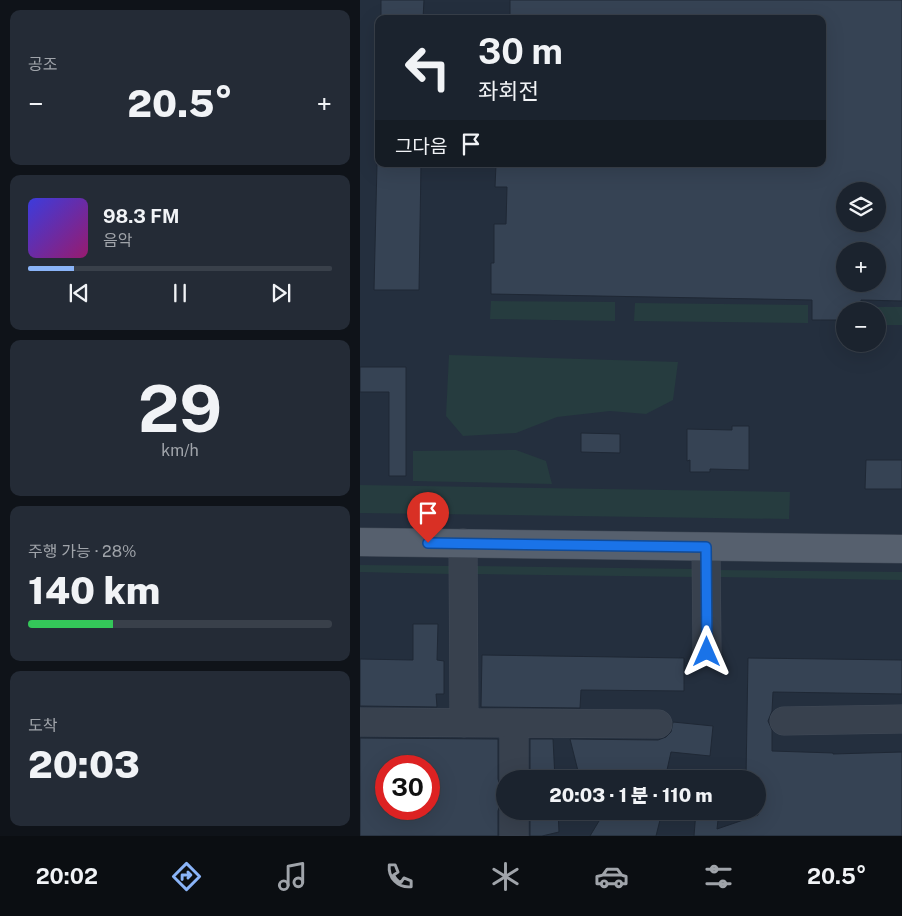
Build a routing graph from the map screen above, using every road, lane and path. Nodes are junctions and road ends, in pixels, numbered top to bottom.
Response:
1 (360, 542) edge
2 (463, 544) junction
3 (706, 547) junction
4 (902, 549) edge
5 (707, 652) dead end
6 (902, 720) edge
7 (784, 721) dead end
8 (360, 722) edge
9 (464, 723) junction
10 (514, 724) junction
11 (658, 724) dead end
12 (514, 770) edge
13 (514, 820) edge
14 (514, 836) edge

1 - 2 main road
2 - 3 main road
2 - 9 street
3 - 4 main road
3 - 5 street
6 - 7 street
8 - 9 street
9 - 10 street
10 - 11 street
10 - 12 street
13 - 14 street

